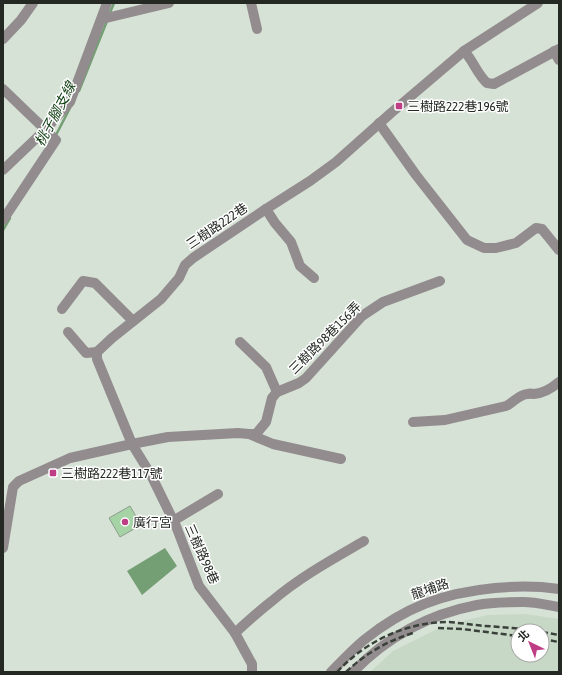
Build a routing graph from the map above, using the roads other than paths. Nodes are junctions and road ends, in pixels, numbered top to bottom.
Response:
1 (33, 3) edge
2 (108, 3) edge
3 (170, 3) edge
4 (251, 3) edge
5 (538, 3) edge
6 (102, 19) junction
7 (257, 28) dead end
8 (3, 39) edge
9 (464, 50) junction
10 (557, 53) edge
11 (3, 89) edge
12 (380, 123) junction
13 (46, 129) junction
14 (3, 170) edge
15 (266, 209) junction
16 (3, 220) edge
17 (559, 250) edge
18 (314, 278) dead end
19 (440, 281) dead end
20 (62, 309) dead end
21 (134, 321) junction
22 (68, 332) dead end
23 (240, 342) dead end
24 (97, 352) junction
25 (559, 382) edge
26 (277, 392) junction
27 (413, 422) dead end
28 (249, 434) junction
29 (132, 444) junction
30 (341, 459) dead end
31 (218, 494) dead end
32 (173, 521) junction
33 (364, 541) dead end
34 (3, 548) edge
35 (559, 589) edge
36 (559, 607) edge
37 (235, 633) junction
38 (252, 672) edge
39 (331, 672) edge
40 (353, 672) edge

1 - 8 street
2 - 6 street
3 - 6 street
4 - 7 street
5 - 9 street, 三樹路222巷
6 - 13 street
9 - 10 street
9 - 12 street, 三樹路222巷
11 - 13 street
12 - 15 street, 三樹路222巷
12 - 17 street
13 - 14 street
13 - 16 street
15 - 18 street
15 - 21 street, 三樹路222巷
19 - 26 street, 三樹路98巷156弄
20 - 21 street
21 - 24 street, 三樹路222巷
22 - 24 street
23 - 26 street
24 - 29 street
25 - 27 street
26 - 28 street
28 - 29 street
28 - 30 street
29 - 32 street, 三樹路98巷
29 - 34 street
31 - 32 street
32 - 37 street, 三樹路98巷
33 - 37 street
35 - 39 street, 龍埔路
36 - 40 street
37 - 38 street, 三樹路98巷

